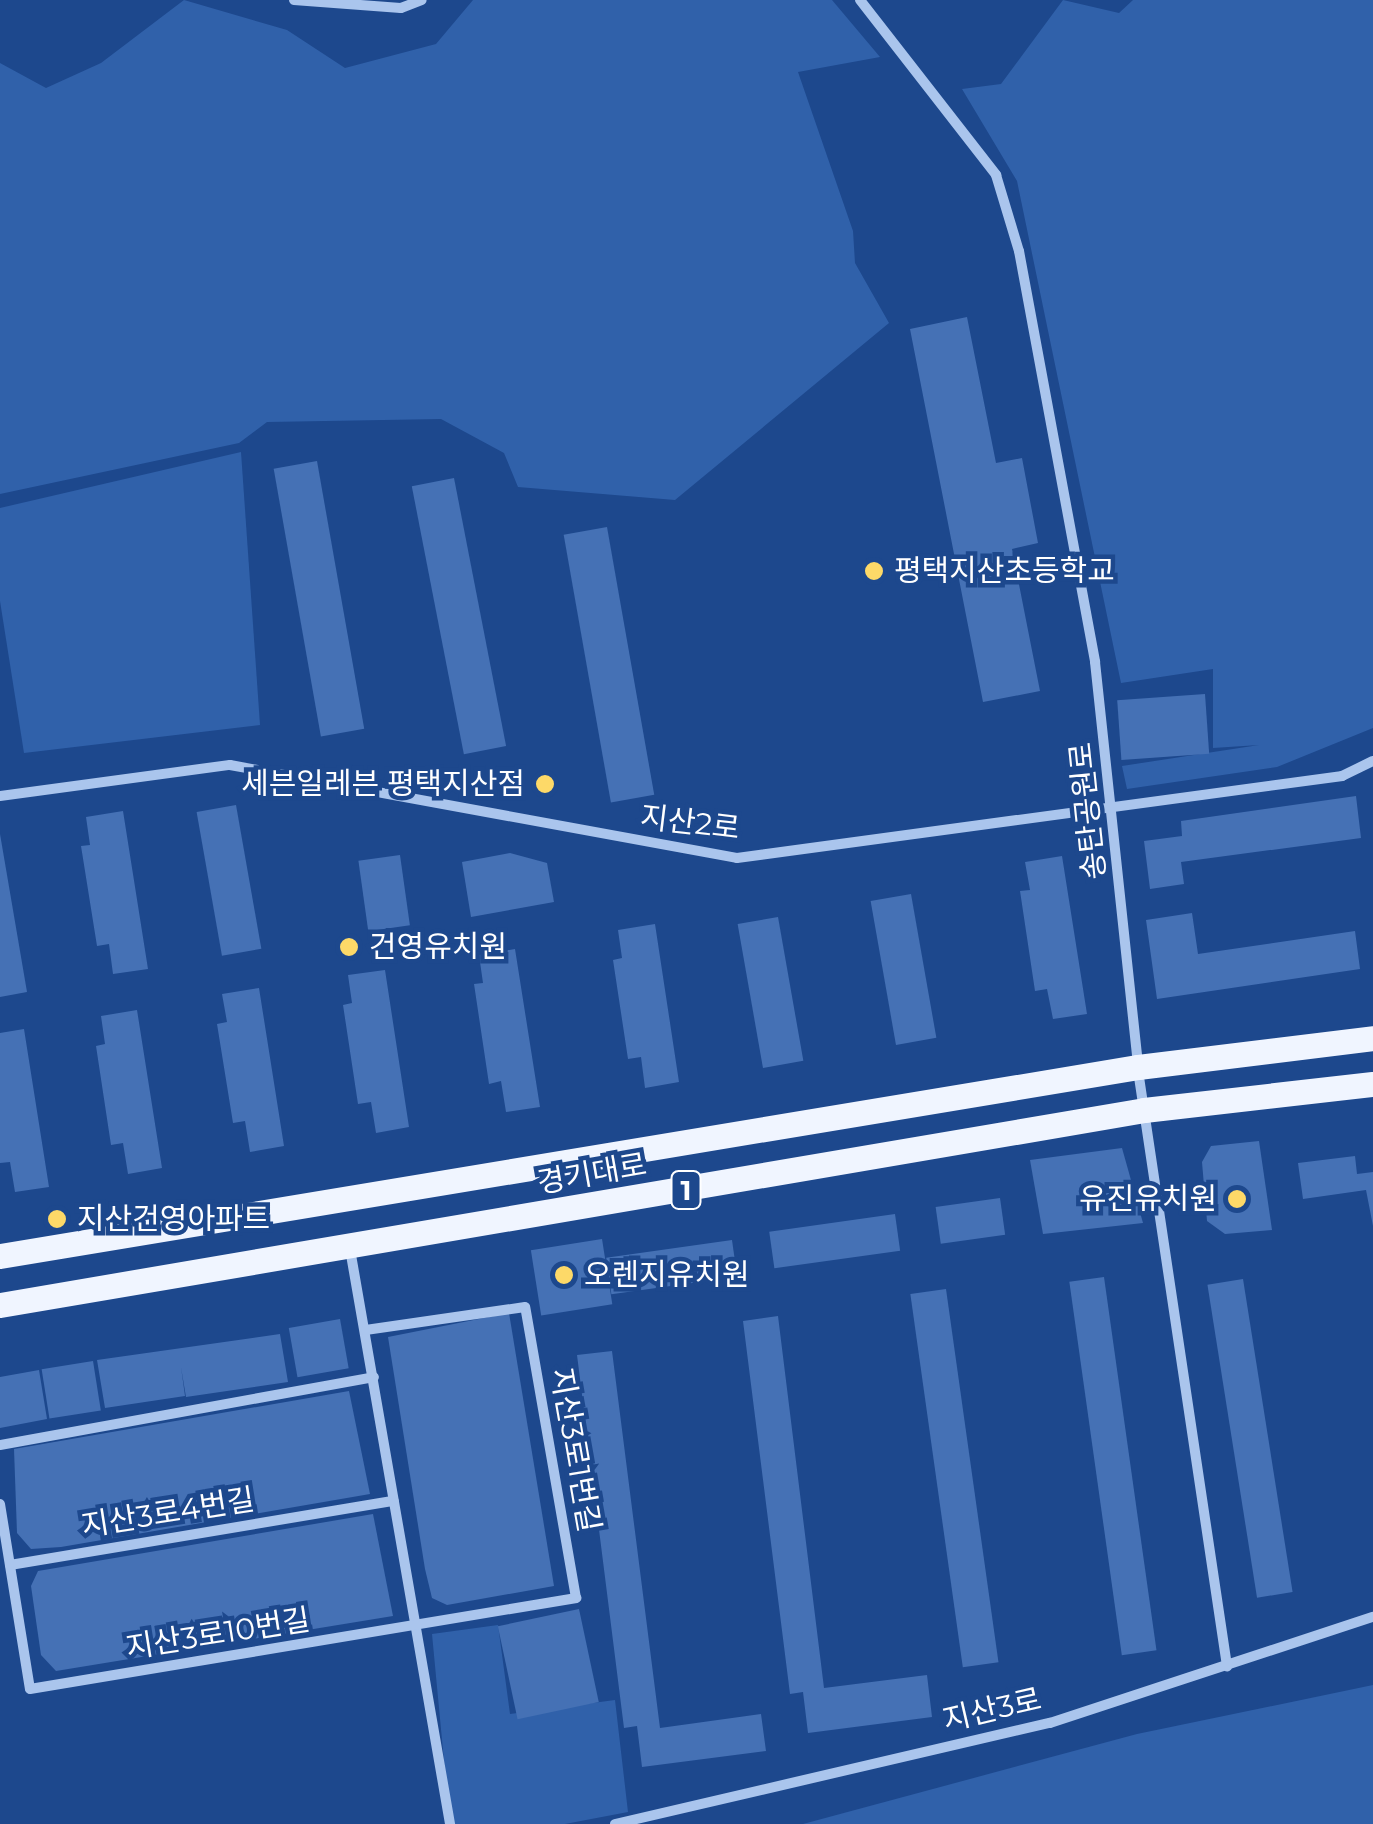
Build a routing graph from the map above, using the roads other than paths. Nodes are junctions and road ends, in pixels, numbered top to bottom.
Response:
1 (294, 0) edge
2 (422, 0) edge
3 (860, 0) edge
4 (1373, 761) edge
5 (0, 796) edge
6 (1114, 804) junction
7 (1373, 1038) edge
8 (1138, 1067) junction
9 (1373, 1084) edge
10 (1144, 1110) junction
11 (350, 1249) junction
12 (0, 1256) edge
13 (0, 1306) edge
14 (366, 1330) junction
15 (374, 1377) junction
16 (0, 1444) edge
17 (394, 1501) junction
18 (0, 1504) edge
19 (10, 1565) junction
20 (1373, 1617) edge
21 (414, 1628) junction
22 (1227, 1666) junction
23 (450, 1824) edge
24 (615, 1824) edge

1 - 2 street
3 - 6 street, 송탄공원로
4 - 6 street, 지산2로
5 - 6 street, 지산2로
6 - 8 street, 송탄공원로
7 - 8 main road, 경기대로 / 1
8 - 10 street, 송탄공원로
8 - 12 main road, 경기대로 / 1
9 - 10 main road, 경기대로 / 1
10 - 11 main road, 경기대로 / 1
10 - 22 street, 송탄공원로
11 - 13 main road, 경기대로 / 1
11 - 14 street
14 - 15 street
14 - 21 street, 지산3로1번길
15 - 16 street
15 - 17 street
17 - 19 street, 지산3로4번길
17 - 21 street
18 - 19 street
19 - 21 street, 지산3로10번길
20 - 22 street, 지산3로
21 - 23 street
22 - 24 street, 지산3로

